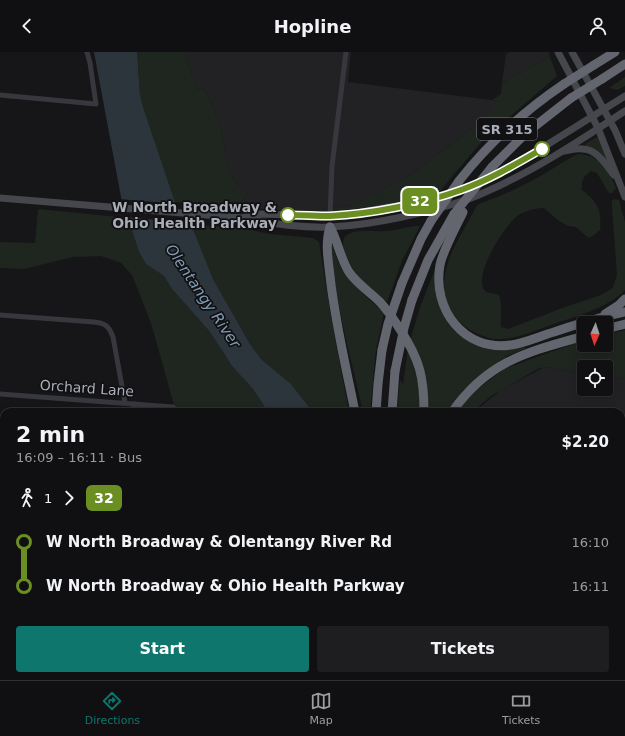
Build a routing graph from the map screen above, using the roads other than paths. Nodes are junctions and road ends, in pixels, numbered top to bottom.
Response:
1 (87, 52) edge
2 (346, 52) edge
3 (558, 52) edge
4 (572, 52) edge
5 (615, 52) edge
6 (625, 64) edge
7 (0, 95) edge
8 (625, 96) edge
9 (603, 109) junction
10 (625, 111) edge
11 (592, 116) junction
12 (610, 120) junction
13 (598, 128) junction
14 (560, 152) junction
15 (625, 154) edge
16 (620, 182) junction
17 (625, 197) edge
18 (0, 198) edge
19 (458, 213) junction
20 (330, 216) junction
21 (243, 218) junction
22 (330, 227) junction
23 (625, 299) edge
24 (625, 312) edge
25 (0, 315) edge
26 (602, 316) edge
27 (608, 316) edge
28 (625, 324) edge
29 (577, 325) edge
30 (613, 327) edge
31 (577, 338) edge
32 (0, 394) edge
33 (124, 403) junction
34 (134, 404) junction
35 (173, 407) dead end
36 (134, 408) edge
37 (354, 408) edge
38 (376, 408) edge
39 (392, 408) edge
40 (424, 408) edge
41 (455, 408) edge

1 - 7 street
2 - 20 street
3 - 11 main road
4 - 9 main road
5 - 38 highway, SR 315, bridge
6 - 19 highway, SR 315, bridge
8 - 9 main road
9 - 11 main road
9 - 12 main road
10 - 12 main road
11 - 13 main road
11 - 20 main road
12 - 13 main road
12 - 15 main road
13 - 14 main road
13 - 16 main road
14 - 16 main road
14 - 22 main road
16 - 17 main road
18 - 21 main road
19 - 29 highway
19 - 39 highway, SR 315, bridge
20 - 21 main road
20 - 22 main road
21 - 22 main road
22 - 37 highway
22 - 40 highway
23 - 26 highway
24 - 27 highway
25 - 33 street
28 - 30 highway
31 - 41 highway
32 - 33 street, Orchard Lane
33 - 34 street, Orchard Lane
34 - 35 street, Orchard Lane
34 - 36 street

